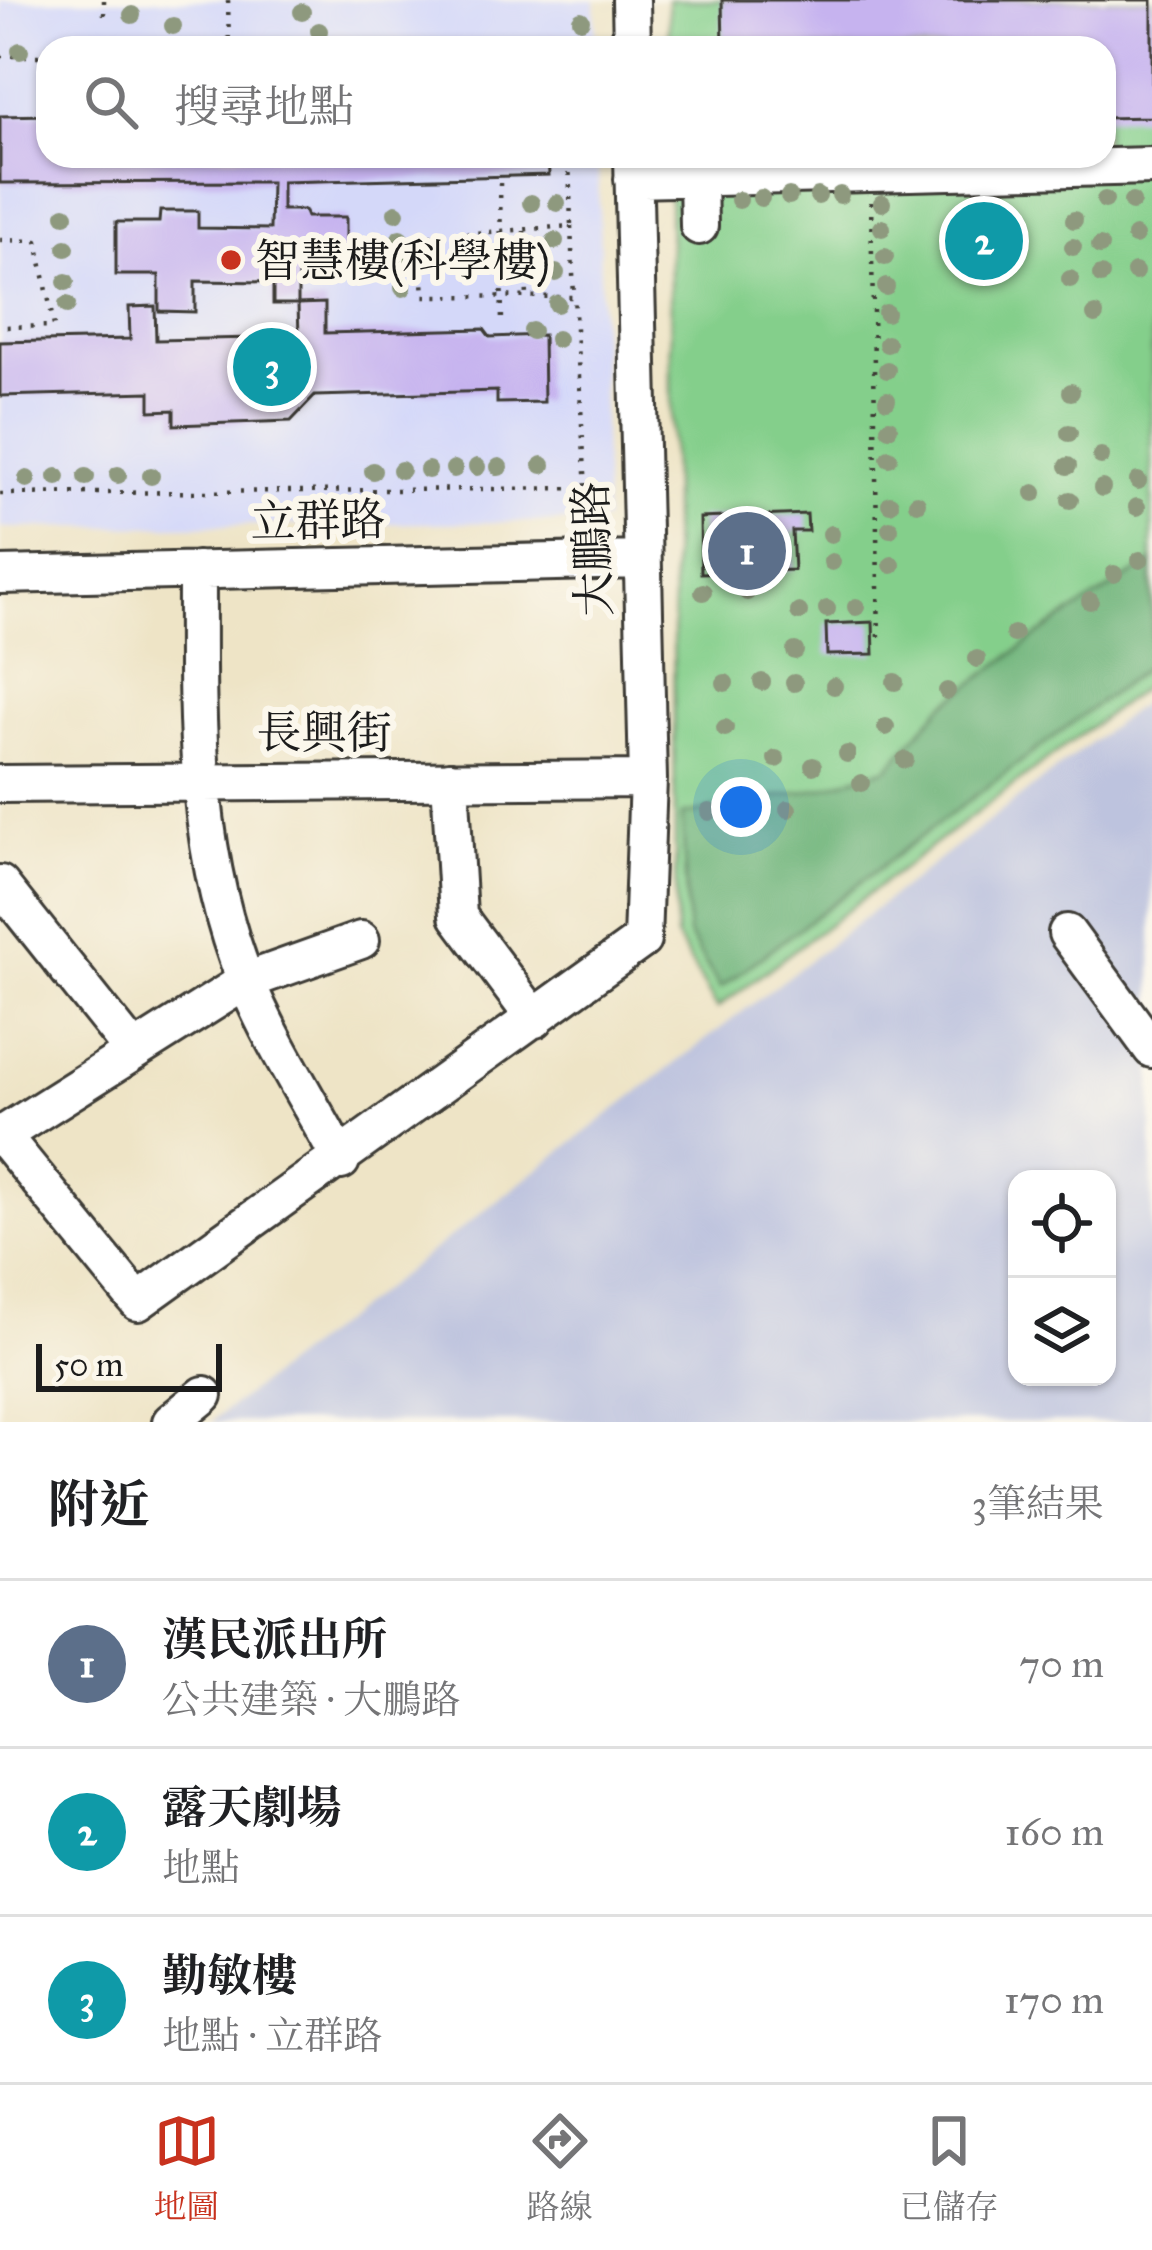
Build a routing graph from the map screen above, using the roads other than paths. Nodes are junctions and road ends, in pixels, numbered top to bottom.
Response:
1 (631, 0) edge
2 (632, 36) edge
3 (1152, 166) edge
4 (1116, 167) edge
5 (633, 168) edge
6 (640, 168) edge
7 (1058, 168) edge
8 (698, 177) junction
9 (699, 226) dead end
10 (639, 560) junction
11 (197, 570) junction
12 (0, 575) edge
13 (648, 779) junction
14 (450, 780) junction
15 (198, 781) junction
16 (0, 784) edge
17 (0, 884) edge
18 (1067, 933) dead end
19 (362, 940) dead end
20 (246, 981) junction
21 (535, 1019) junction
22 (1152, 1048) edge
23 (133, 1051) junction
24 (1, 1134) edge
25 (341, 1160) junction
26 (204, 1396) dead end
27 (171, 1422) edge

1 - 2 street
3 - 4 street
5 - 10 street, 大鵬路
6 - 8 street
7 - 8 street
8 - 9 street
10 - 11 street, 立群路
10 - 13 street, 大鵬路
11 - 12 street, 立群路
11 - 15 street
13 - 14 street, 長興街
13 - 21 street, 大鵬路
14 - 15 street, 長興街
14 - 21 street
15 - 16 street, 長興街
15 - 20 street
17 - 23 street
18 - 22 street
19 - 20 street
20 - 23 street
20 - 25 street
21 - 25 street
23 - 24 street
24 - 25 street
26 - 27 street

